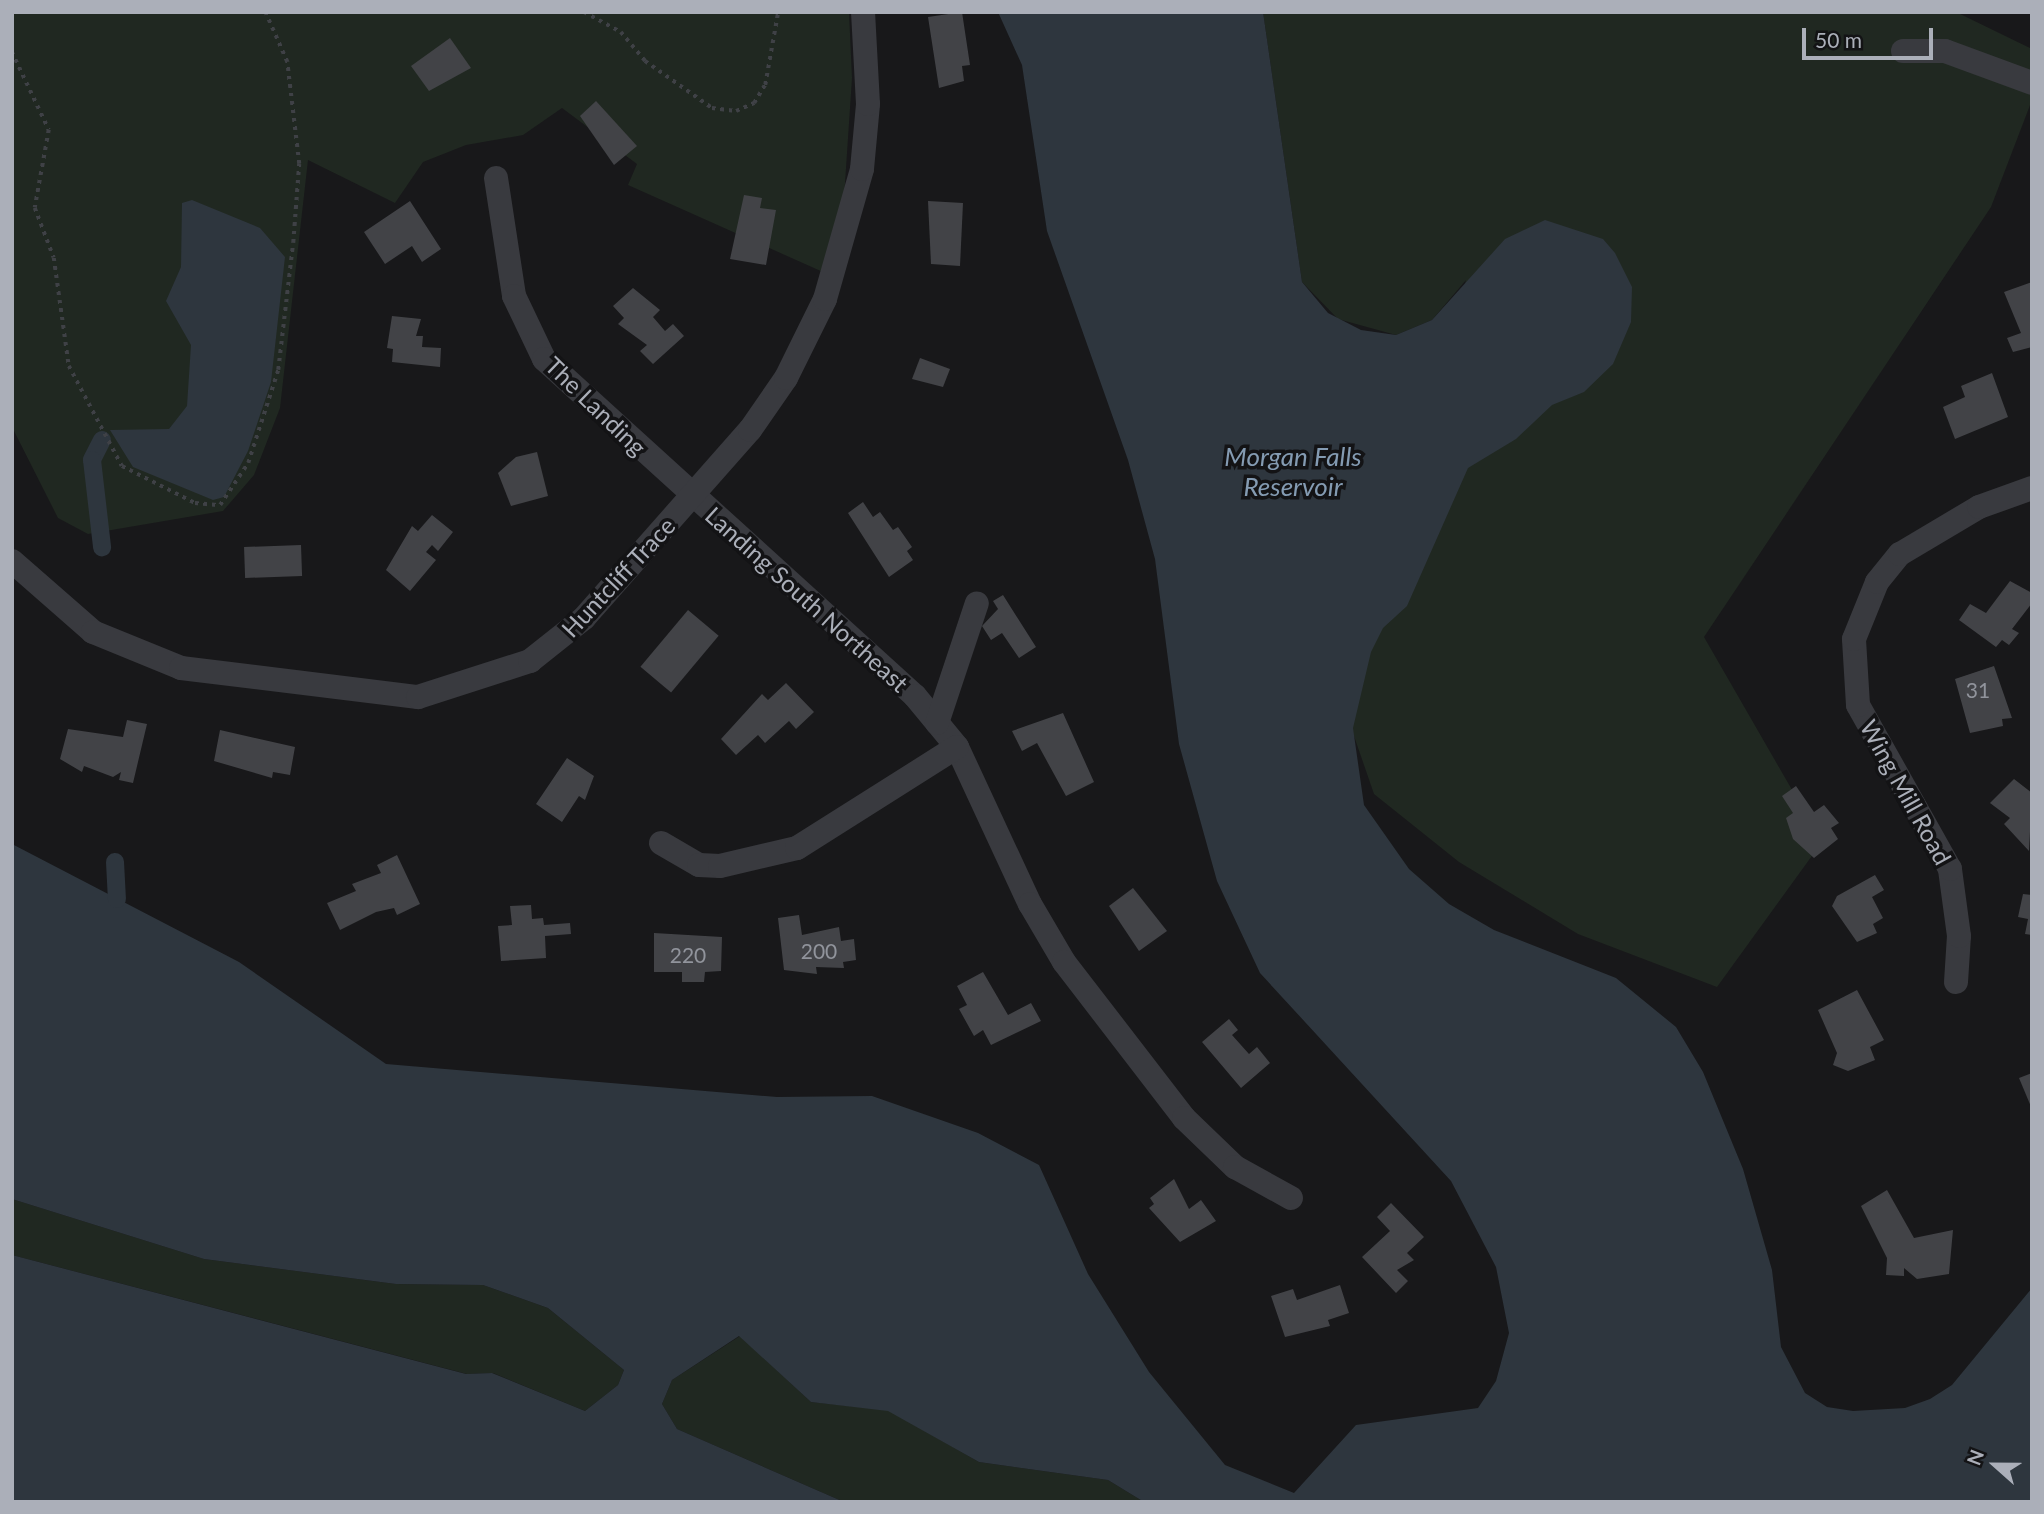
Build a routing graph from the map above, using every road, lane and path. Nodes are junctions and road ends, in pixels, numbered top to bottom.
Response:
1 (265, 12) edge
2 (584, 12) edge
3 (778, 12) edge
4 (863, 12) edge
5 (1903, 51) dead end
6 (12, 52) edge
7 (2032, 83) edge
8 (496, 178) dead end
9 (2032, 488) edge
10 (692, 496) junction
11 (12, 561) edge
12 (977, 603) dead end
13 (937, 723) junction
14 (957, 747) junction
15 (661, 843) dead end
16 (1956, 982) dead end
17 (1291, 1198) dead end

1 - 6 path
2 - 3 path
4 - 10 street, Huntcliff Trace
5 - 7 street
8 - 10 street, The Landing
9 - 16 street, Wing Mill Road
10 - 11 street, Huntcliff Trace
10 - 13 street, Landing South Northeast
12 - 13 street
13 - 14 street, Landing South Northeast
14 - 15 street
14 - 17 street, Landing South Northeast

